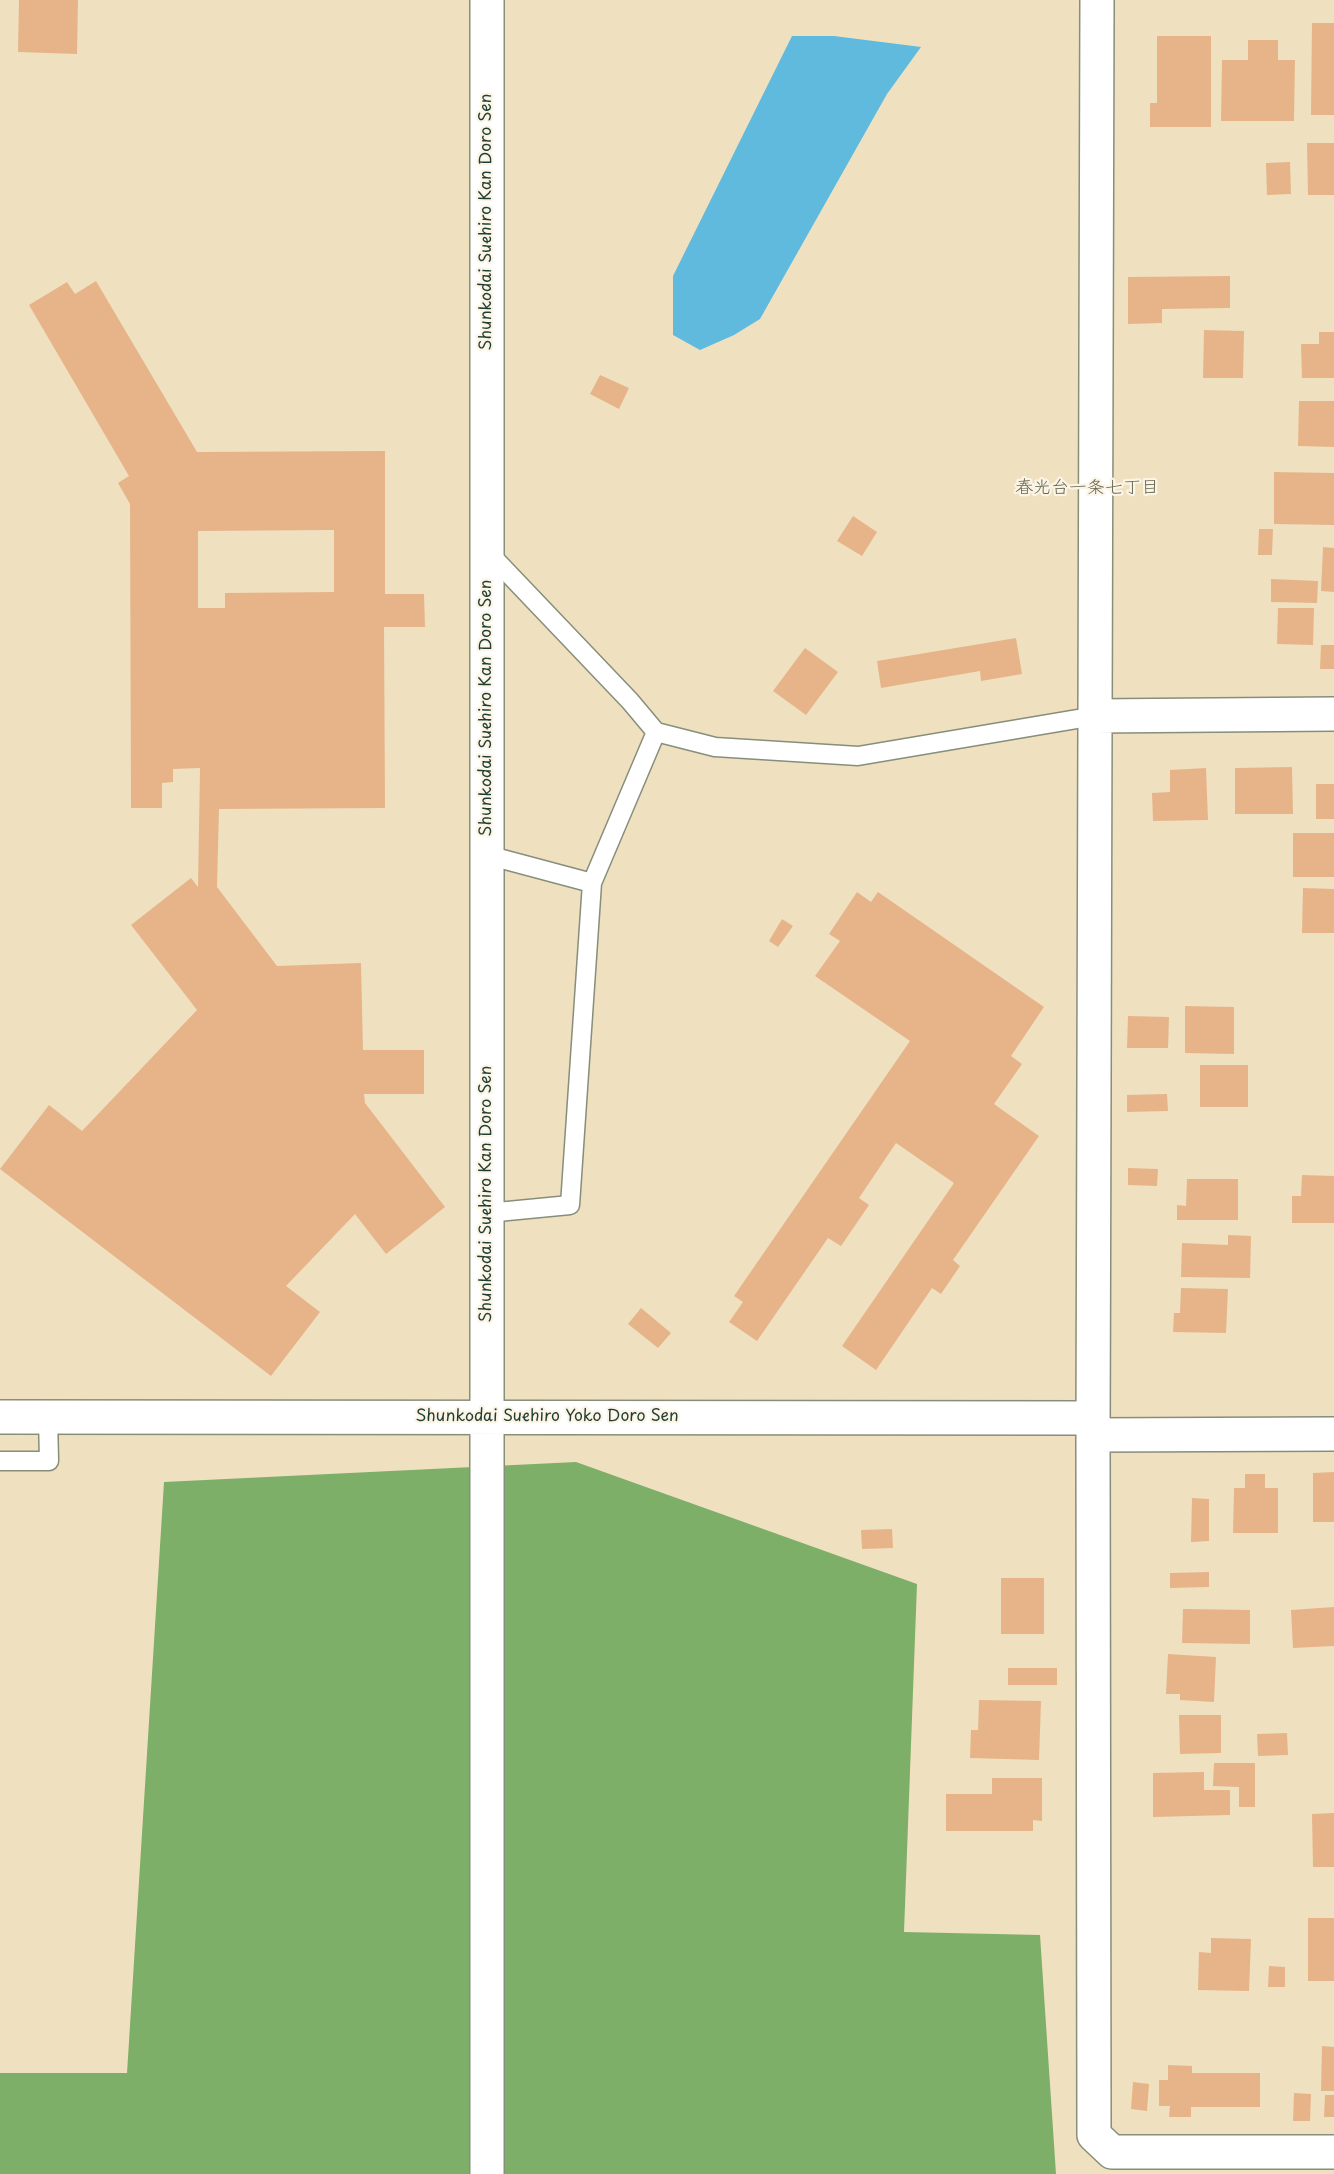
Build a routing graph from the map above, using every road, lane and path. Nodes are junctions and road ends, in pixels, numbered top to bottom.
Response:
1 (487, 0) edge
2 (1097, 0) edge
3 (487, 551) junction
4 (1334, 714) edge
5 (1095, 716) junction
6 (656, 732) junction
7 (487, 855) junction
8 (592, 883) junction
9 (487, 1213) junction
10 (0, 1417) edge
11 (48, 1417) junction
12 (487, 1417) junction
13 (1093, 1426) junction
14 (1334, 1434) edge
15 (0, 1461) edge
16 (1334, 2152) edge
17 (487, 2174) edge

1 - 3 street, Shunkodai Suehiro Kan Doro Sen
2 - 5 street
3 - 6 lane
3 - 7 street, Shunkodai Suehiro Kan Doro Sen
4 - 5 street
5 - 6 lane
5 - 13 street
6 - 8 lane
7 - 8 lane
7 - 9 street, Shunkodai Suehiro Kan Doro Sen
8 - 9 lane
9 - 12 street, Shunkodai Suehiro Kan Doro Sen
10 - 11 street, Shunkodai Suehiro Yoko Doro Sen
11 - 12 street, Shunkodai Suehiro Yoko Doro Sen
11 - 15 lane
12 - 13 street, Shunkodai Suehiro Yoko Doro Sen
12 - 17 street, Shunkodai Suehiro Kan Doro Sen
13 - 14 street, Shunkodai Suehiro Yoko Doro Sen
13 - 16 street

